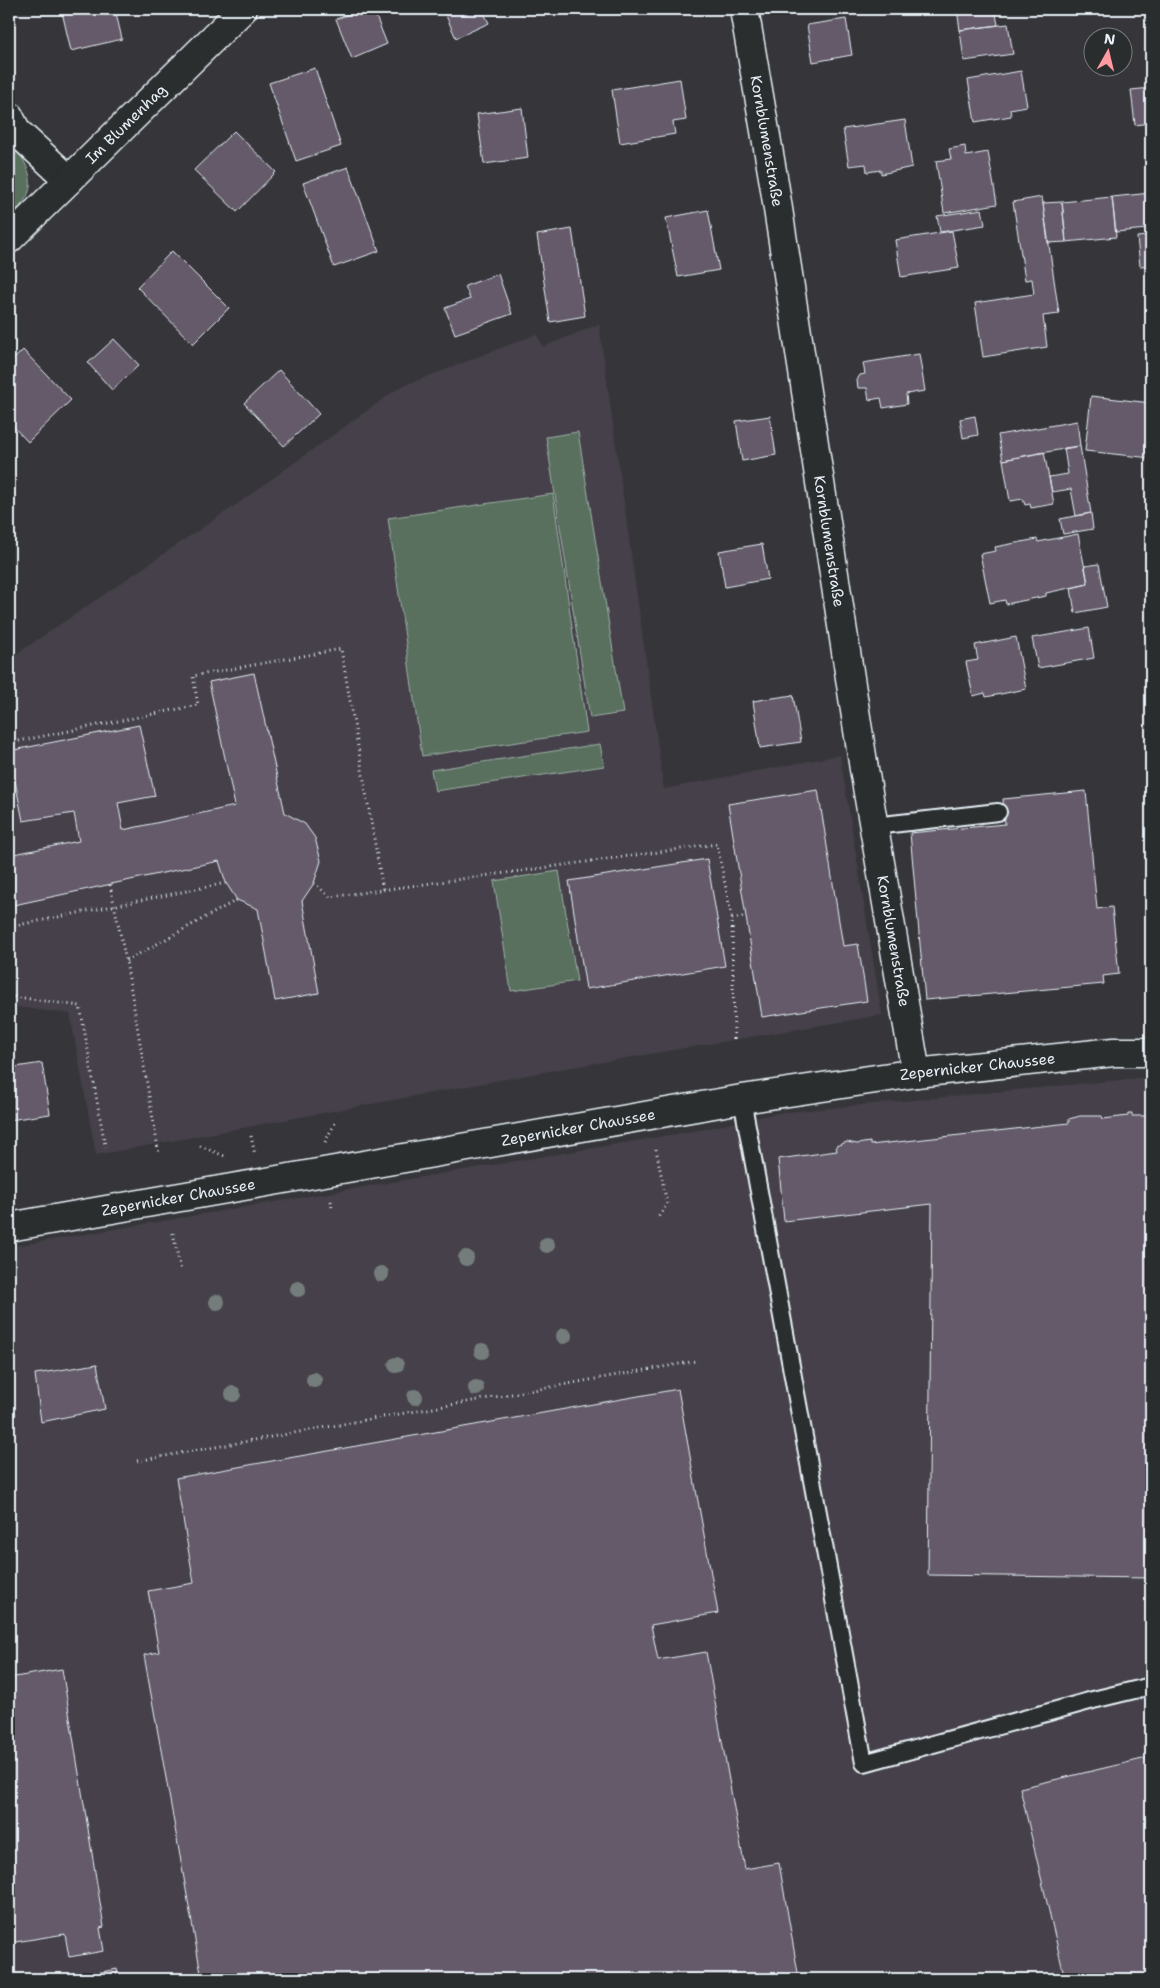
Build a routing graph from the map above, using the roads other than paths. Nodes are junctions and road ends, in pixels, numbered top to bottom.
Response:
1 (242, 9) edge
2 (744, 9) edge
3 (9, 116) edge
4 (70, 180) junction
5 (9, 239) edge
6 (998, 812) dead end
7 (874, 826) junction
8 (1151, 1052) edge
9 (916, 1073) junction
10 (742, 1099) junction
11 (9, 1227) edge
12 (1151, 1686) edge

1 - 4 street, Im Blumenhag
2 - 7 street, Kornblumenstraße
3 - 4 street
4 - 5 street, Im Blumenhag
6 - 7 lane
7 - 9 street, Kornblumenstraße
8 - 9 street, Zepernicker Chaussee
9 - 10 street, Zepernicker Chaussee
10 - 11 street, Zepernicker Chaussee
10 - 12 lane

